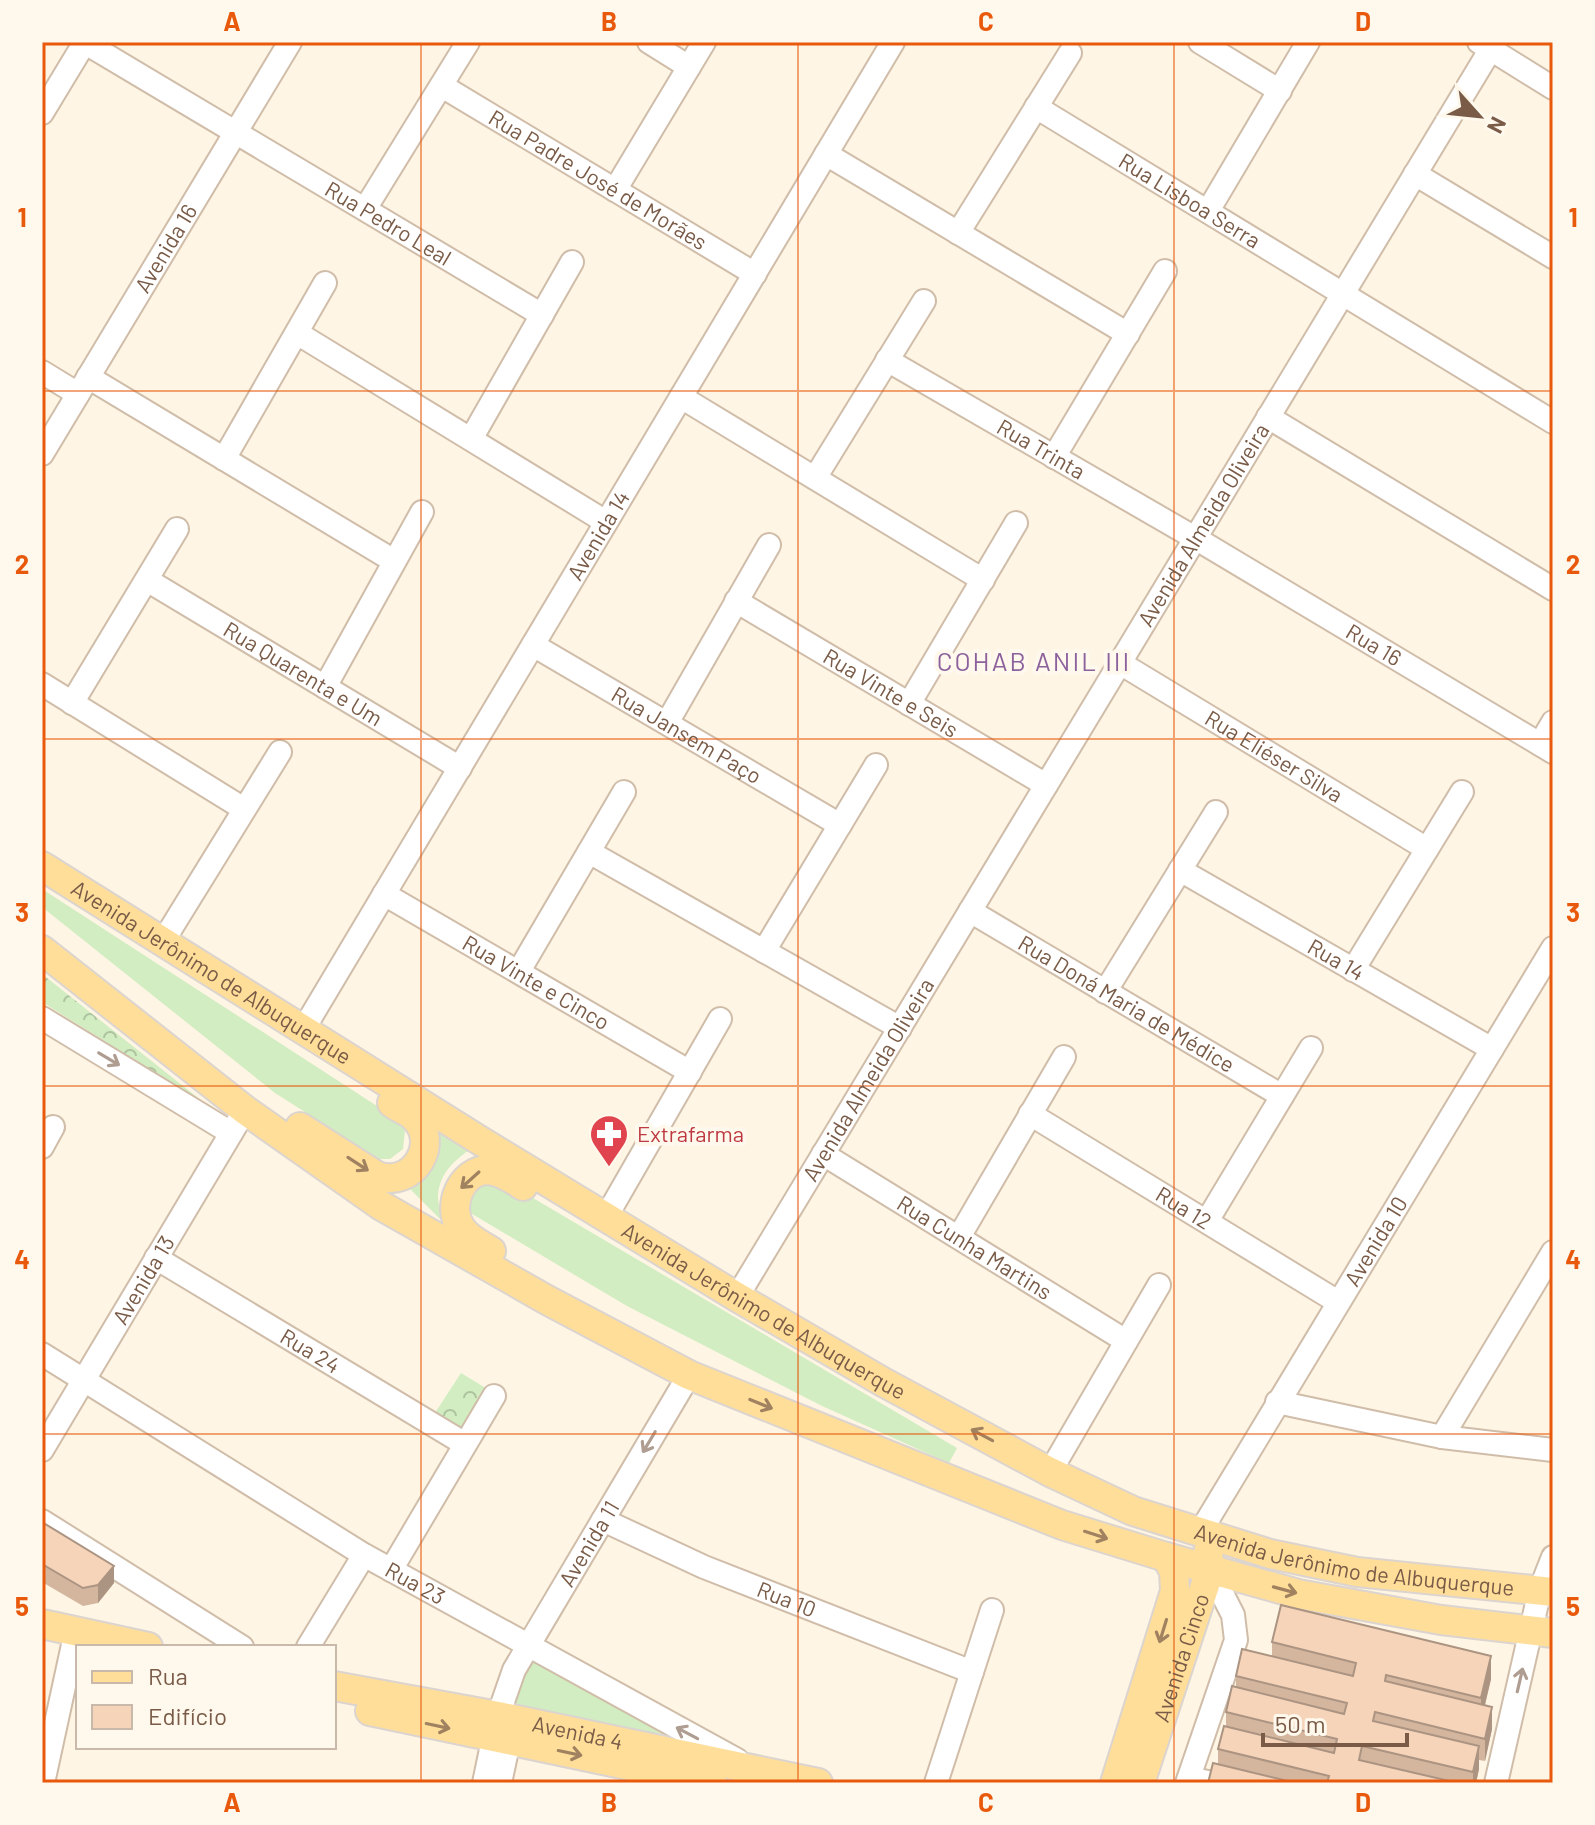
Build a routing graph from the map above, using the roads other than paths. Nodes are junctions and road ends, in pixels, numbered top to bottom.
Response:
1 (85, 42) edge
2 (290, 42) edge
3 (468, 42) edge
4 (649, 42) edge
5 (704, 42) edge
6 (893, 42) edge
7 (1200, 42) edge
8 (1308, 42) edge
9 (1488, 44) edge
10 (1070, 53) dead end
11 (689, 67) junction
12 (442, 86) junction
13 (1553, 88) edge
14 (1280, 91) junction
15 (1036, 107) junction
16 (42, 113) edge
17 (236, 132) junction
18 (826, 154) junction
19 (1415, 174) junction
20 (615, 190) junction
21 (365, 209) junction
22 (1208, 211) junction
23 (958, 233) junction
24 (1553, 257) edge
25 (572, 262) dead end
26 (1165, 271) dead end
27 (755, 274) junction
28 (325, 283) dead end
29 (1344, 293) junction
30 (924, 301) dead end
31 (542, 315) junction
32 (297, 333) junction
33 (1128, 334) junction
34 (887, 360) junction
35 (42, 372) edge
36 (83, 386) junction
37 (681, 397) junction
38 (1268, 417) junction
39 (1553, 422) edge
40 (471, 439) junction
41 (42, 454) edge
42 (1054, 457) junction
43 (224, 459) junction
44 (815, 478) junction
45 (422, 512) dead end
46 (606, 522) junction
47 (1016, 523) dead end
48 (177, 529) dead end
49 (1195, 538) junction
50 (769, 545) dead end
51 (394, 561) junction
52 (147, 580) junction
53 (983, 580) junction
54 (1553, 589) edge
55 (736, 601) junction
56 (533, 645) junction
57 (1120, 663) junction
58 (42, 684) edge
59 (325, 687) junction
60 (72, 703) junction
61 (909, 704) junction
62 (1553, 722) edge
63 (667, 723) junction
64 (1546, 748) edge
65 (280, 752) dead end
66 (876, 765) dead end
67 (460, 768) junction
68 (1046, 785) junction
69 (624, 792) dead end
70 (1462, 792) dead end
71 (244, 809) junction
72 (1216, 812) dead end
73 (840, 825) junction
74 (1427, 849) junction
75 (589, 852) junction
76 (42, 866) edge
77 (1180, 870) junction
78 (384, 894) junction
79 (970, 911) junction
80 (162, 943) junction
81 (1553, 948) edge
82 (42, 950) edge
83 (764, 951) junction
84 (1353, 970) junction
85 (519, 971) junction
86 (83, 983) junction
87 (1105, 992) junction
88 (42, 1018) edge
89 (720, 1019) dead end
90 (900, 1028) junction
91 (303, 1030) junction
92 (1311, 1048) dead end
93 (1492, 1049) junction
94 (1064, 1057) dead end
95 (690, 1072) junction
96 (1282, 1096) junction
97 (1030, 1114) junction
98 (238, 1122) junction
99 (823, 1154) junction
100 (606, 1217) junction
101 (1207, 1221) junction
102 (959, 1237) junction
103 (1553, 1252) edge
104 (156, 1258) junction
105 (1159, 1285) dead end
106 (737, 1297) junction
107 (1338, 1302) junction
108 (1126, 1341) junction
109 (42, 1354) edge
110 (689, 1375) junction
111 (84, 1380) junction
112 (494, 1396) dead end
113 (1277, 1402) junction
114 (1442, 1437) junction
115 (465, 1444) junction
116 (42, 1450) edge
117 (1553, 1450) edge
118 (1050, 1472) junction
119 (603, 1520) junction
120 (42, 1521) edge
121 (1199, 1534) junction
122 (364, 1555) junction
123 (1166, 1557) junction
124 (1553, 1557) edge
125 (391, 1570) junction
126 (1210, 1570) junction
127 (1546, 1591) edge
128 (992, 1610) dead end
129 (42, 1624) edge
130 (1542, 1632) edge
131 (42, 1641) edge
132 (76, 1642) edge
133 (119, 1645) edge
134 (239, 1645) edge
135 (309, 1645) edge
136 (527, 1646) junction
137 (972, 1672) junction
138 (336, 1687) edge
139 (336, 1703) edge
140 (500, 1731) junction
141 (1472, 1761) edge
142 (755, 1770) junction
143 (693, 1775) edge
144 (1498, 1775) edge
145 (1188, 1780) edge
146 (43, 1783) edge
147 (484, 1783) edge
148 (500, 1783) edge
149 (818, 1783) edge
150 (936, 1783) edge
151 (1115, 1783) edge
152 (1140, 1783) edge
153 (1212, 1783) edge

1 - 16 street
1 - 17 street, Rua Pedro Leal
2 - 17 street, Avenida 16
3 - 12 street
4 - 11 street
5 - 11 street
6 - 18 street, Avenida 14
7 - 14 street
8 - 14 street
9 - 13 street
9 - 19 street, Avenida Almeida Oliveira
10 - 15 street
11 - 20 street
12 - 20 street, Rua Padre José de Morães
12 - 21 street
14 - 22 street
15 - 22 street, Rua Lisboa Serra
15 - 23 street
17 - 21 street, Rua Pedro Leal
17 - 36 street, Avenida 16
18 - 23 street
18 - 27 street, Avenida 14
19 - 24 street
19 - 29 street, Avenida Almeida Oliveira
20 - 27 street, Rua Padre José de Morães
21 - 31 street, Rua Pedro Leal
22 - 29 street, Rua Lisboa Serra
23 - 33 street
25 - 31 street
26 - 33 street
27 - 37 street, Avenida 14
28 - 32 street
29 - 38 street, Avenida Almeida Oliveira
29 - 39 street, Rua Lisboa Serra
30 - 34 street
31 - 40 street
32 - 40 street
32 - 43 street
33 - 42 street
34 - 42 street, Rua Trinta
34 - 44 street
35 - 36 street
36 - 41 street, Avenida 16
36 - 43 street
37 - 44 street
37 - 46 street, Avenida 14
38 - 49 street, Avenida Almeida Oliveira
38 - 54 street
40 - 46 street
42 - 49 street, Rua Trinta
43 - 51 street
44 - 53 street
45 - 51 street
46 - 56 street, Avenida 14
47 - 53 street
48 - 52 street
49 - 57 street, Avenida Almeida Oliveira
49 - 64 street, Rua 16
50 - 55 street
51 - 59 street
52 - 59 street, Rua Quarenta e Um
52 - 60 street
53 - 61 street
55 - 61 street, Rua Vinte e Seis
55 - 63 street
56 - 63 street, Rua Jansem Paço
56 - 67 street, Avenida 14
57 - 68 street, Avenida Almeida Oliveira
57 - 74 street, Rua Eliéser Silva
58 - 60 street
59 - 67 street, Rua Quarenta e Um
60 - 71 street
61 - 68 street, Rua Vinte e Seis
62 - 64 street
63 - 73 street, Rua Jansem Paço
65 - 71 street
66 - 73 street
67 - 78 street, Avenida 14
68 - 79 street, Avenida Almeida Oliveira
69 - 75 street
70 - 74 street
71 - 80 street
72 - 77 street
73 - 83 street
74 - 84 street
75 - 83 street
75 - 85 street
76 - 80 main road, Avenida Jerônimo de Albuquerque
77 - 84 street, Rua 14
77 - 87 street
78 - 85 street, Rua Vinte e Cinco
78 - 91 street, Avenida 14
79 - 87 street, Rua Doná Maria de Médice
79 - 90 street, Avenida Almeida Oliveira
86 -> 80 main road
80 - 91 main road, Avenida Jerônimo de Albuquerque
81 - 93 street, Avenida 10
82 - 86 main road, Avenida Jerônimo de Albuquerque
83 - 90 street
84 - 93 street, Rua 14
85 - 95 street, Rua Vinte e Cinco
86 - 98 main road, Avenida Jerônimo de Albuquerque
87 - 96 street, Rua Doná Maria de Médice
88 -> 98 street, Avenida Jerônimo de Albuquerque
89 - 95 street
90 - 99 street, Avenida Almeida Oliveira
91 - 100 main road, Avenida Jerônimo de Albuquerque
92 - 96 street
93 - 107 street, Avenida 10
94 - 97 street
95 - 100 street
96 - 101 street
97 - 101 street, Rua 12
97 - 102 street
98 - 104 street, Avenida 13
98 - 110 main road, Avenida Jerônimo de Albuquerque
99 - 102 street, Rua Cunha Martins
99 - 106 street, Avenida Almeida Oliveira
100 - 106 main road, Avenida Jerônimo de Albuquerque
101 - 107 street, Rua 12
102 - 108 street, Rua Cunha Martins
103 - 114 street
104 - 111 street, Avenida 13
104 - 115 street, Rua 24
105 - 108 street
106 -> 110 main road
118 -> 106 main road, Avenida Jerônimo de Albuquerque
107 - 113 street, Avenida 10
108 - 118 street
109 - 111 street, Rua 23
110 -> 119 street, Avenida 11
110 -> 123 main road, Avenida Jerônimo de Albuquerque
111 - 116 street, Avenida 13
111 - 122 street, Rua 23
112 - 115 street
113 - 114 street
113 - 121 street, Avenida 10
114 - 117 street
115 - 125 street
118 - 121 main road, Avenida Jerônimo de Albuquerque
119 - 136 street, Avenida 11
119 - 137 street, Rua 10
120 - 134 street
121 - 126 main road, Avenida Cinco
121 - 127 main road, Avenida Jerônimo de Albuquerque
122 - 125 street, Rua 23
122 - 135 street
123 - 126 main road, Avenida Jerônimo de Albuquerque
123 -> 151 main road, Avenida Cinco
124 - 127 street
125 - 136 street, Rua 23
126 -> 130 main road, Avenida Jerônimo de Albuquerque
126 - 145 street
126 - 152 main road, Avenida Cinco
127 - 130 street
128 - 137 street
129 - 132 main road
144 -> 130 street
131 - 132 main road
132 - 133 main road
132 - 146 street
136 - 140 street, Avenida 11
142 -> 136 street, Rua 23
137 - 150 street
138 - 140 main road, Avenida 4
139 -> 140 main road, Avenida 4
140 - 143 main road, Avenida 4
140 - 147 street
140 - 148 street
141 - 144 street
142 - 143 main road, Avenida 4
142 - 149 main road, Avenida 4
145 - 153 street

